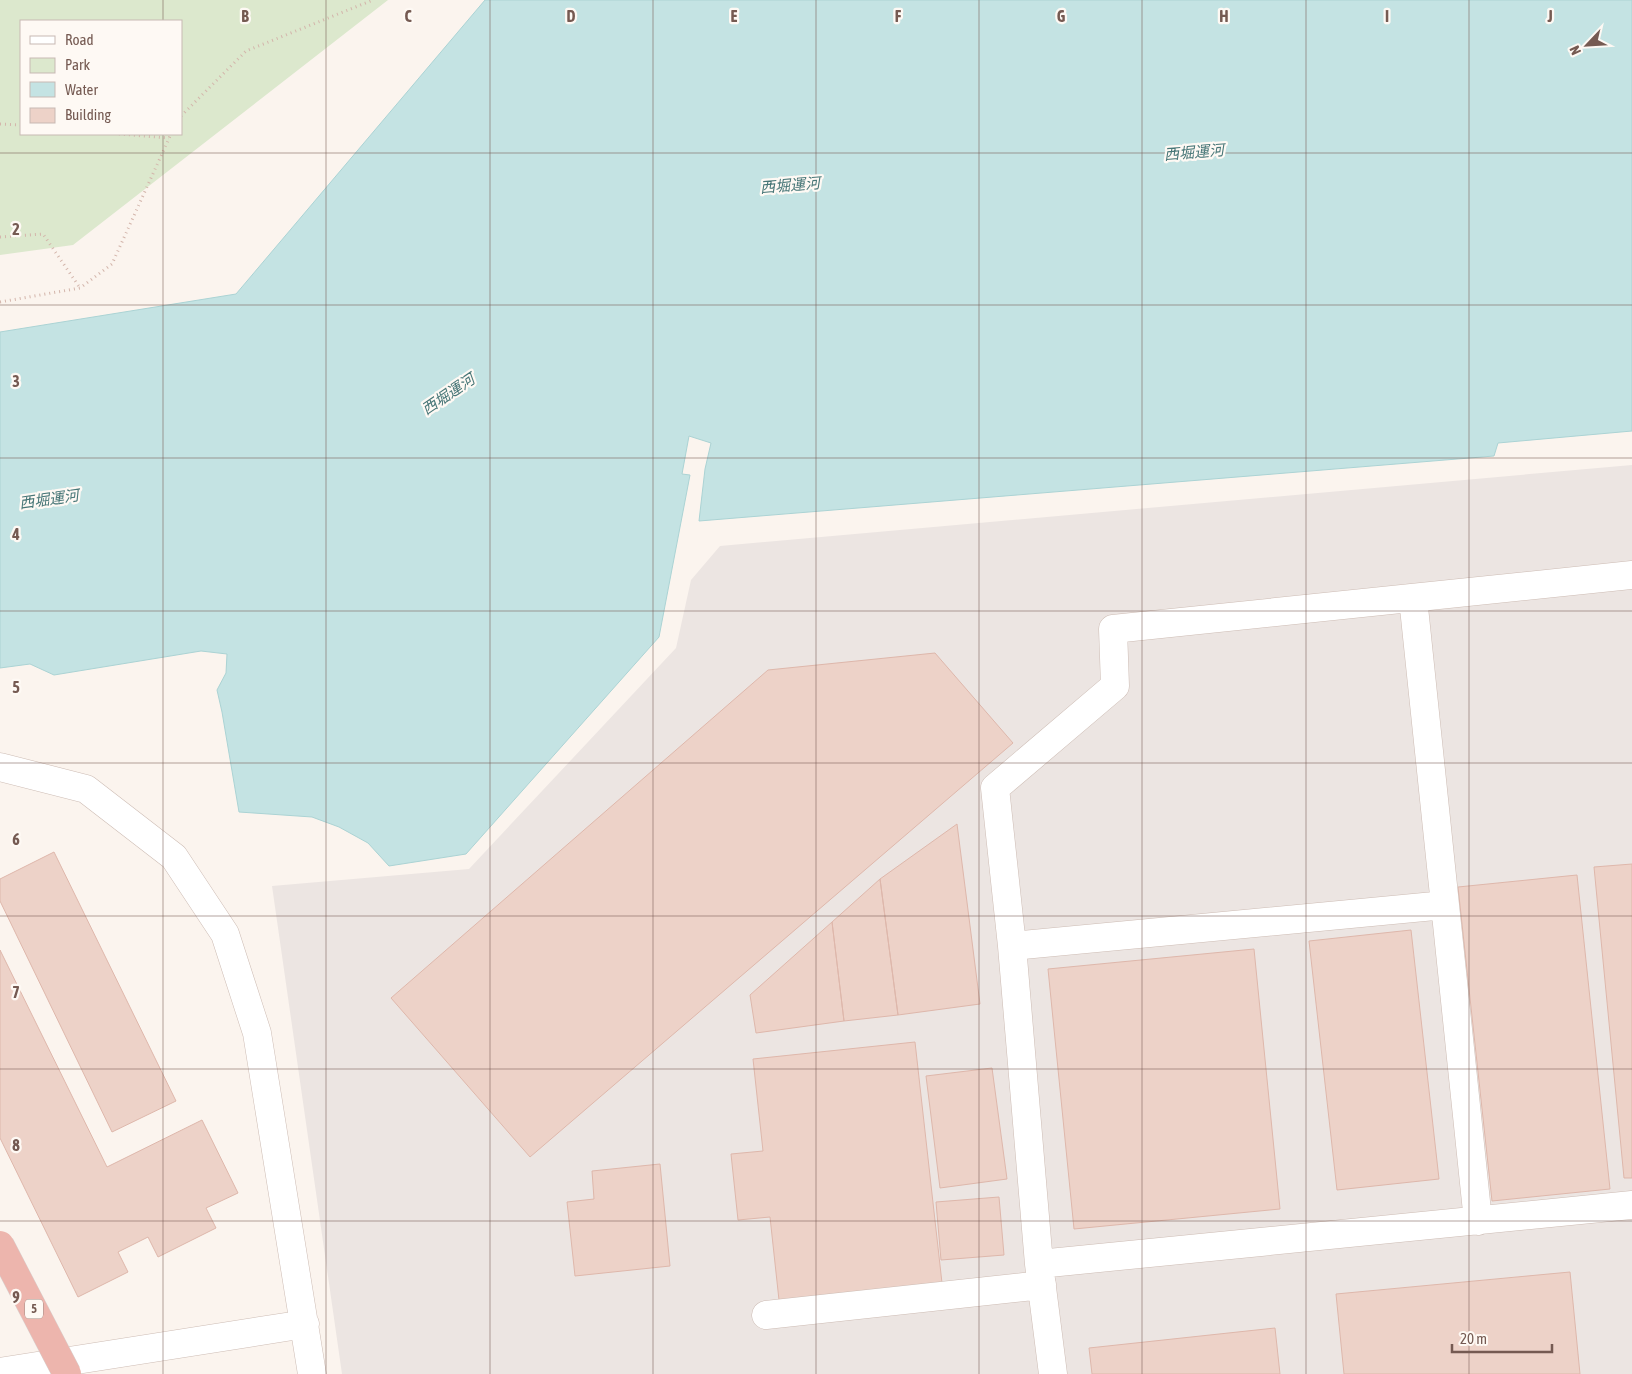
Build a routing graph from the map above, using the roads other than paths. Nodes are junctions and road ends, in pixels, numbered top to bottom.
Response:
1 (1632, 575) edge
2 (1413, 598) junction
3 (0, 767) edge
4 (1445, 905) junction
5 (1012, 946) junction
6 (1632, 1205) edge
7 (1478, 1221) junction
8 (0, 1245) edge
9 (1040, 1274) junction
10 (766, 1315) dead end
11 (305, 1324) junction
12 (0, 1372) edge
13 (67, 1374) edge
14 (312, 1374) edge
15 (1053, 1374) edge

1 - 2 street
2 - 4 street
2 - 5 street
3 - 11 street
4 - 5 street
4 - 7 street
5 - 9 street
6 - 7 street
7 - 9 street
8 - 13 highway, 5, bridge
9 - 10 street
9 - 15 street
11 - 12 street
11 - 14 street

